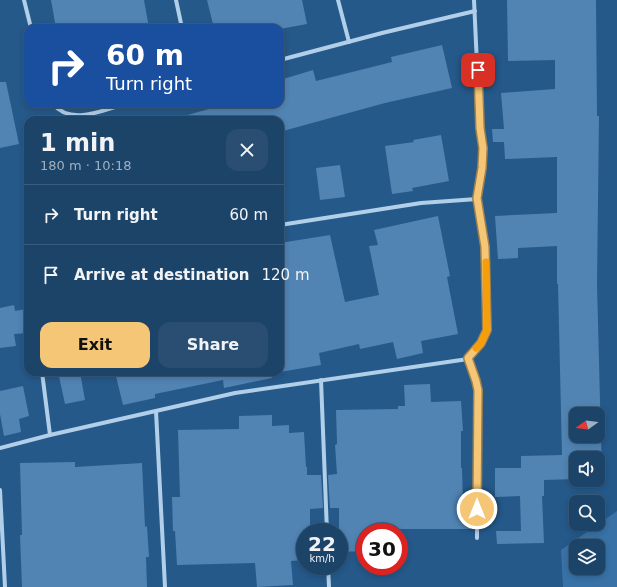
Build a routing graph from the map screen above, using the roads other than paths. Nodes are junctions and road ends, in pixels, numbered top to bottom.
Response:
1 (24, 0) edge
2 (176, 0) edge
3 (338, 0) edge
4 (474, 0) edge
5 (475, 11) junction
6 (30, 24) edge
7 (181, 24) edge
8 (349, 42) junction
9 (284, 59) edge
10 (59, 108) edge
11 (112, 108) edge
12 (477, 198) junction
13 (284, 224) edge
14 (468, 358) junction
15 (43, 376) edge
16 (321, 380) junction
17 (156, 411) junction
18 (50, 434) junction
19 (0, 448) edge
20 (0, 490) edge
21 (327, 523) edge
22 (477, 538) dead end
23 (328, 575) edge
24 (5, 587) edge
25 (165, 587) edge
26 (329, 587) edge

1 - 6 street
2 - 7 street
3 - 8 street
4 - 5 street
5 - 8 street
5 - 12 street
8 - 9 street
10 - 11 street
12 - 13 street
12 - 14 street
14 - 16 street
14 - 22 street
15 - 18 street
16 - 17 street
16 - 21 street
17 - 18 street
17 - 25 street
18 - 19 street
20 - 24 street
23 - 26 street

